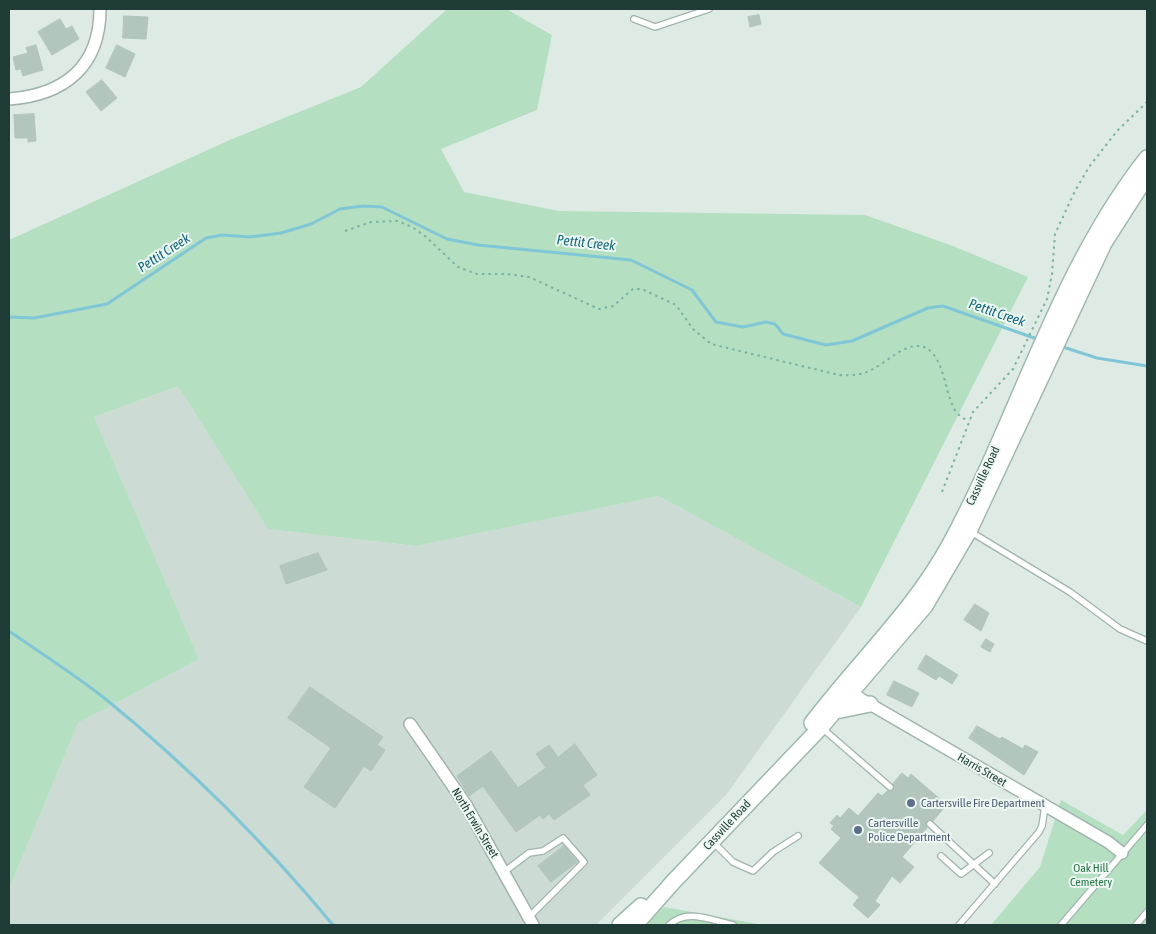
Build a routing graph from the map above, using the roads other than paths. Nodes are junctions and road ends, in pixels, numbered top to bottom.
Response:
1 (100, 9) edge
2 (710, 9) edge
3 (634, 19) dead end
4 (9, 99) edge
5 (1147, 158) edge
6 (1147, 176) edge
7 (1085, 267) junction
8 (1035, 376) junction
9 (969, 531) junction
10 (1147, 641) edge
11 (848, 689) junction
12 (870, 704) junction
13 (836, 711) junction
14 (410, 724) dead end
15 (821, 727) junction
16 (779, 769) junction
17 (890, 787) dead end
18 (1045, 806) junction
19 (930, 824) dead end
20 (1147, 825) edge
21 (798, 836) dead end
22 (713, 842) junction
23 (989, 852) dead end
24 (1122, 853) junction
25 (941, 856) dead end
26 (974, 864) junction
27 (504, 872) junction
28 (674, 881) junction
29 (995, 884) junction
30 (1147, 912) edge
31 (531, 921) edge
32 (620, 925) edge
33 (635, 925) edge
34 (669, 925) edge
35 (733, 925) edge
36 (960, 925) edge
37 (1061, 925) edge
38 (1136, 925) edge

1 - 4 street
2 - 3 lane
5 - 7 main road, Cassville Road
6 - 7 main road, Cassville Road
7 - 8 main road, Cassville Road
8 - 9 main road, Cassville Road
8 - 11 main road, Cassville Road
9 - 10 lane
9 - 11 main road, Cassville Road
11 - 12 street, Harris Street
11 - 13 main road, Cassville Road
11 - 16 main road, Cassville Road
12 - 13 main road
12 - 18 street, Harris Street
13 - 15 main road, Cassville Road
14 - 27 street, North Erwin Street
15 - 16 main road, Cassville Road
15 - 17 lane
16 - 22 main road, Cassville Road
18 - 24 street, Harris Street
18 - 29 lane
19 - 26 lane
20 - 24 lane
21 - 22 lane
22 - 28 main road, Cassville Road
23 - 26 lane
24 - 37 lane
25 - 26 lane
26 - 29 lane
27 - 31 street, North Erwin Street
27 - 31 lane
28 - 32 main road, Cassville Road
28 - 33 main road, Cassville Road
29 - 36 lane
30 - 38 lane
34 - 35 lane

